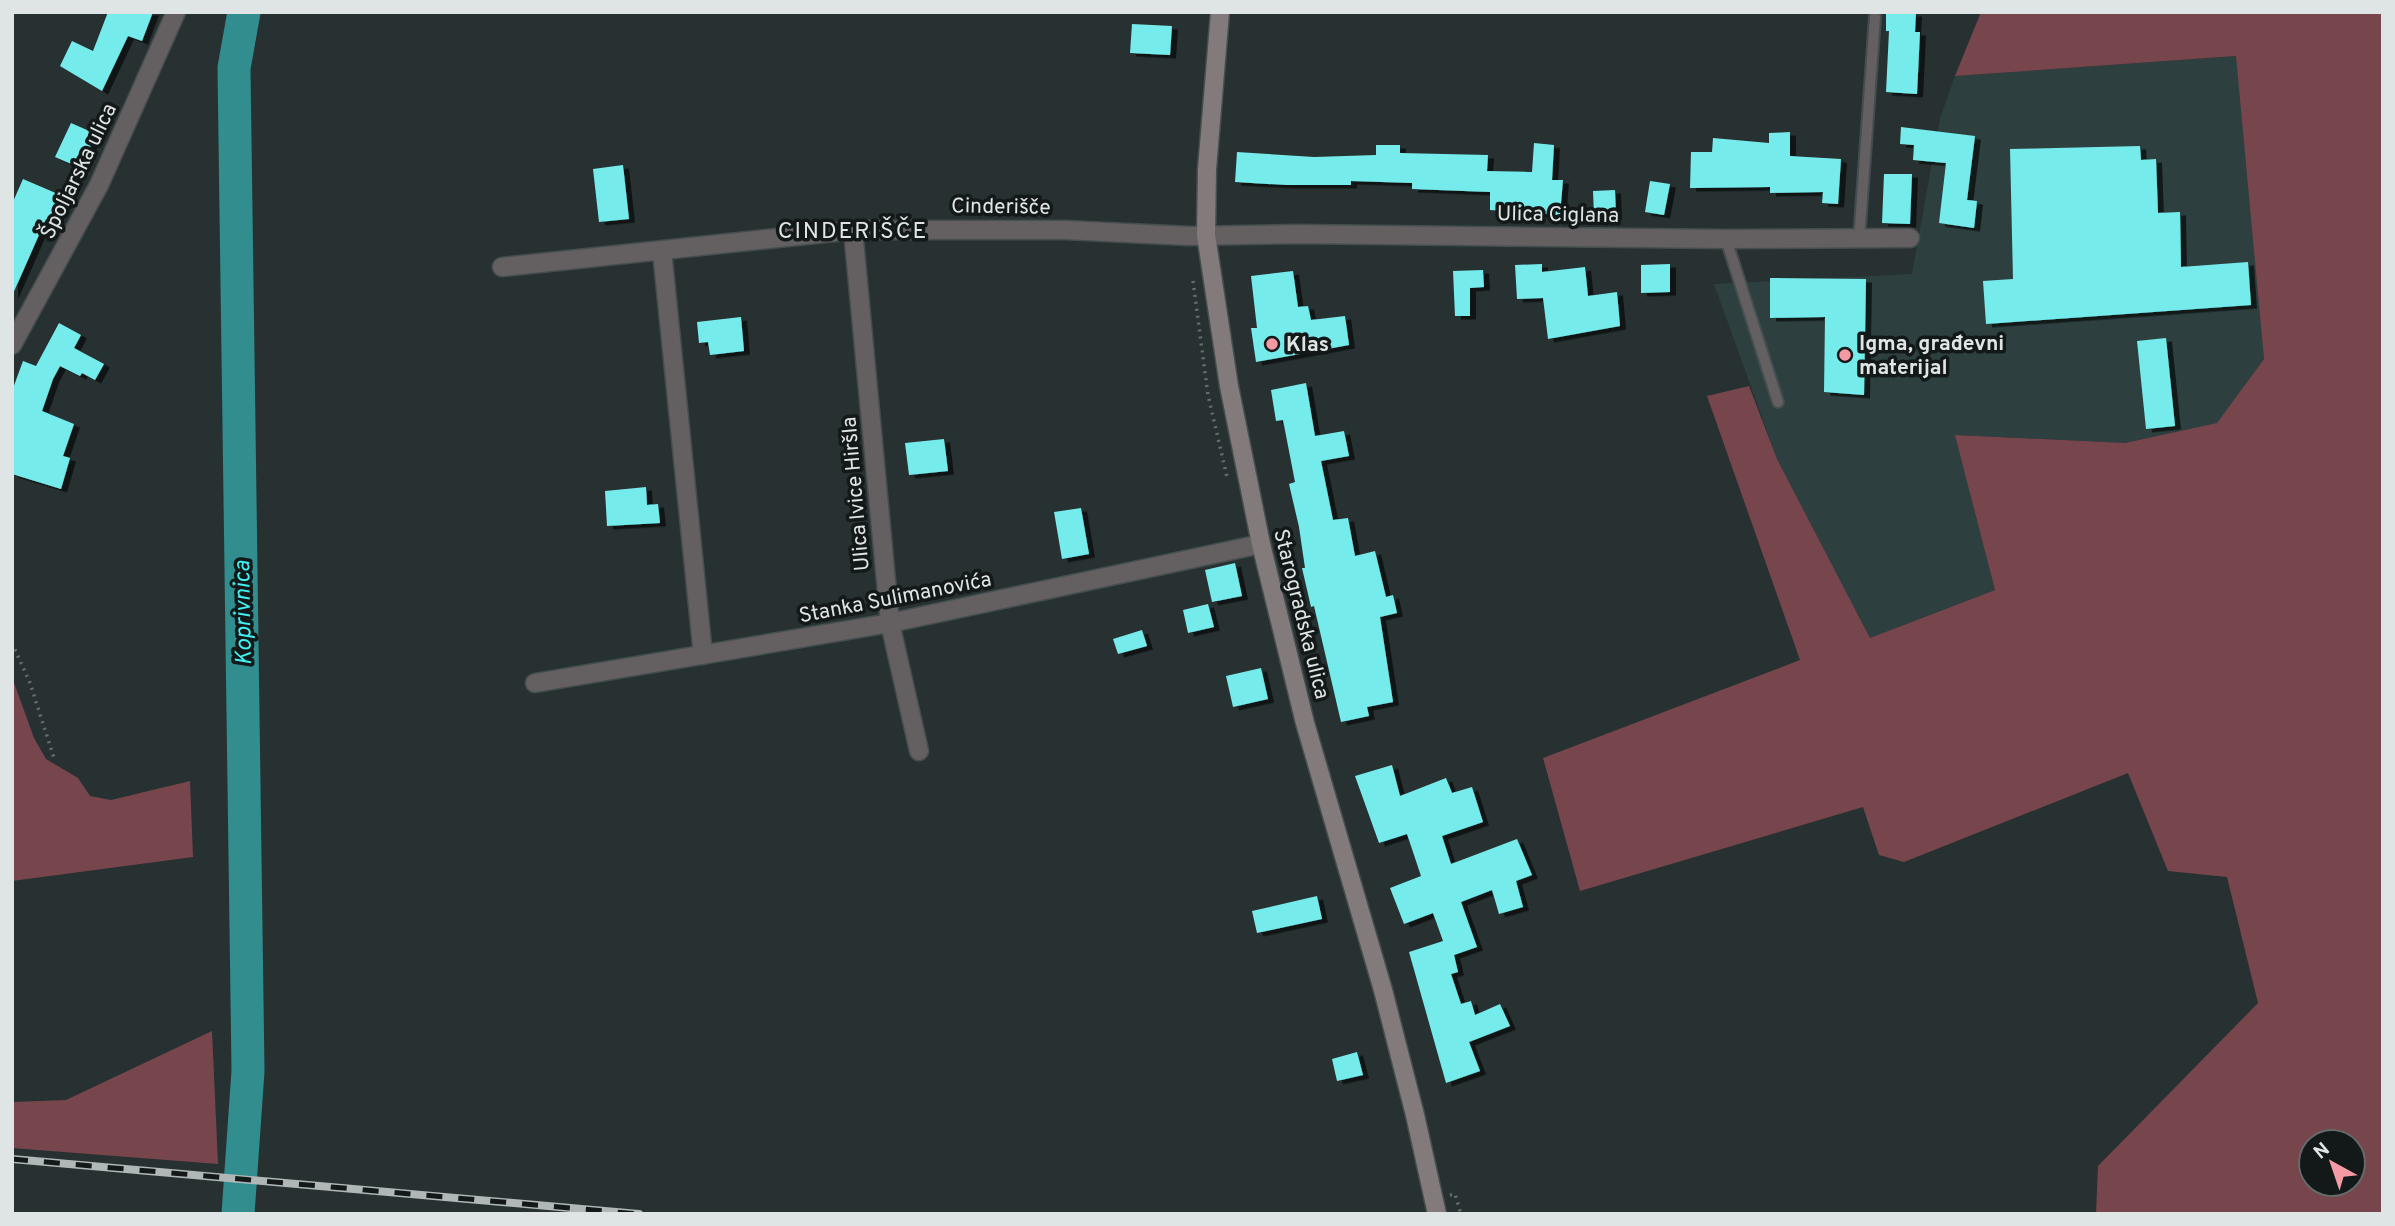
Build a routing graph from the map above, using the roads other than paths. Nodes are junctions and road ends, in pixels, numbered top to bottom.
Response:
1 (176, 12) edge
2 (1220, 12) edge
3 (1875, 17) dead end
4 (853, 230) junction
5 (1206, 235) junction
6 (1910, 238) dead end
7 (1726, 239) junction
8 (1859, 240) junction
9 (662, 251) junction
10 (502, 267) dead end
11 (12, 345) edge
12 (1778, 402) dead end
13 (1261, 544) junction
14 (890, 623) junction
15 (704, 655) junction
16 (535, 683) dead end
17 (919, 751) dead end
18 (1437, 1214) edge

1 - 11 street, Špoljarska ulica
2 - 5 main road, Starogradska ulica
3 - 8 lane
4 - 5 street, Cinderišče
4 - 9 street, Cinderišče
4 - 14 street, Ulica Ivice Hiršla
5 - 7 street, Ulica Ciglana
5 - 13 main road, Starogradska ulica
6 - 8 street, Ulica Ciglana
7 - 8 street, Ulica Ciglana
7 - 12 lane
9 - 10 street, Cinderišče
9 - 15 street
13 - 14 street, Stanka Sulimanovića
13 - 18 main road, Starogradska ulica
14 - 15 street, Stanka Sulimanovića
14 - 17 street, Ulica Ivice Hiršla
15 - 16 street, Stanka Sulimanovića

